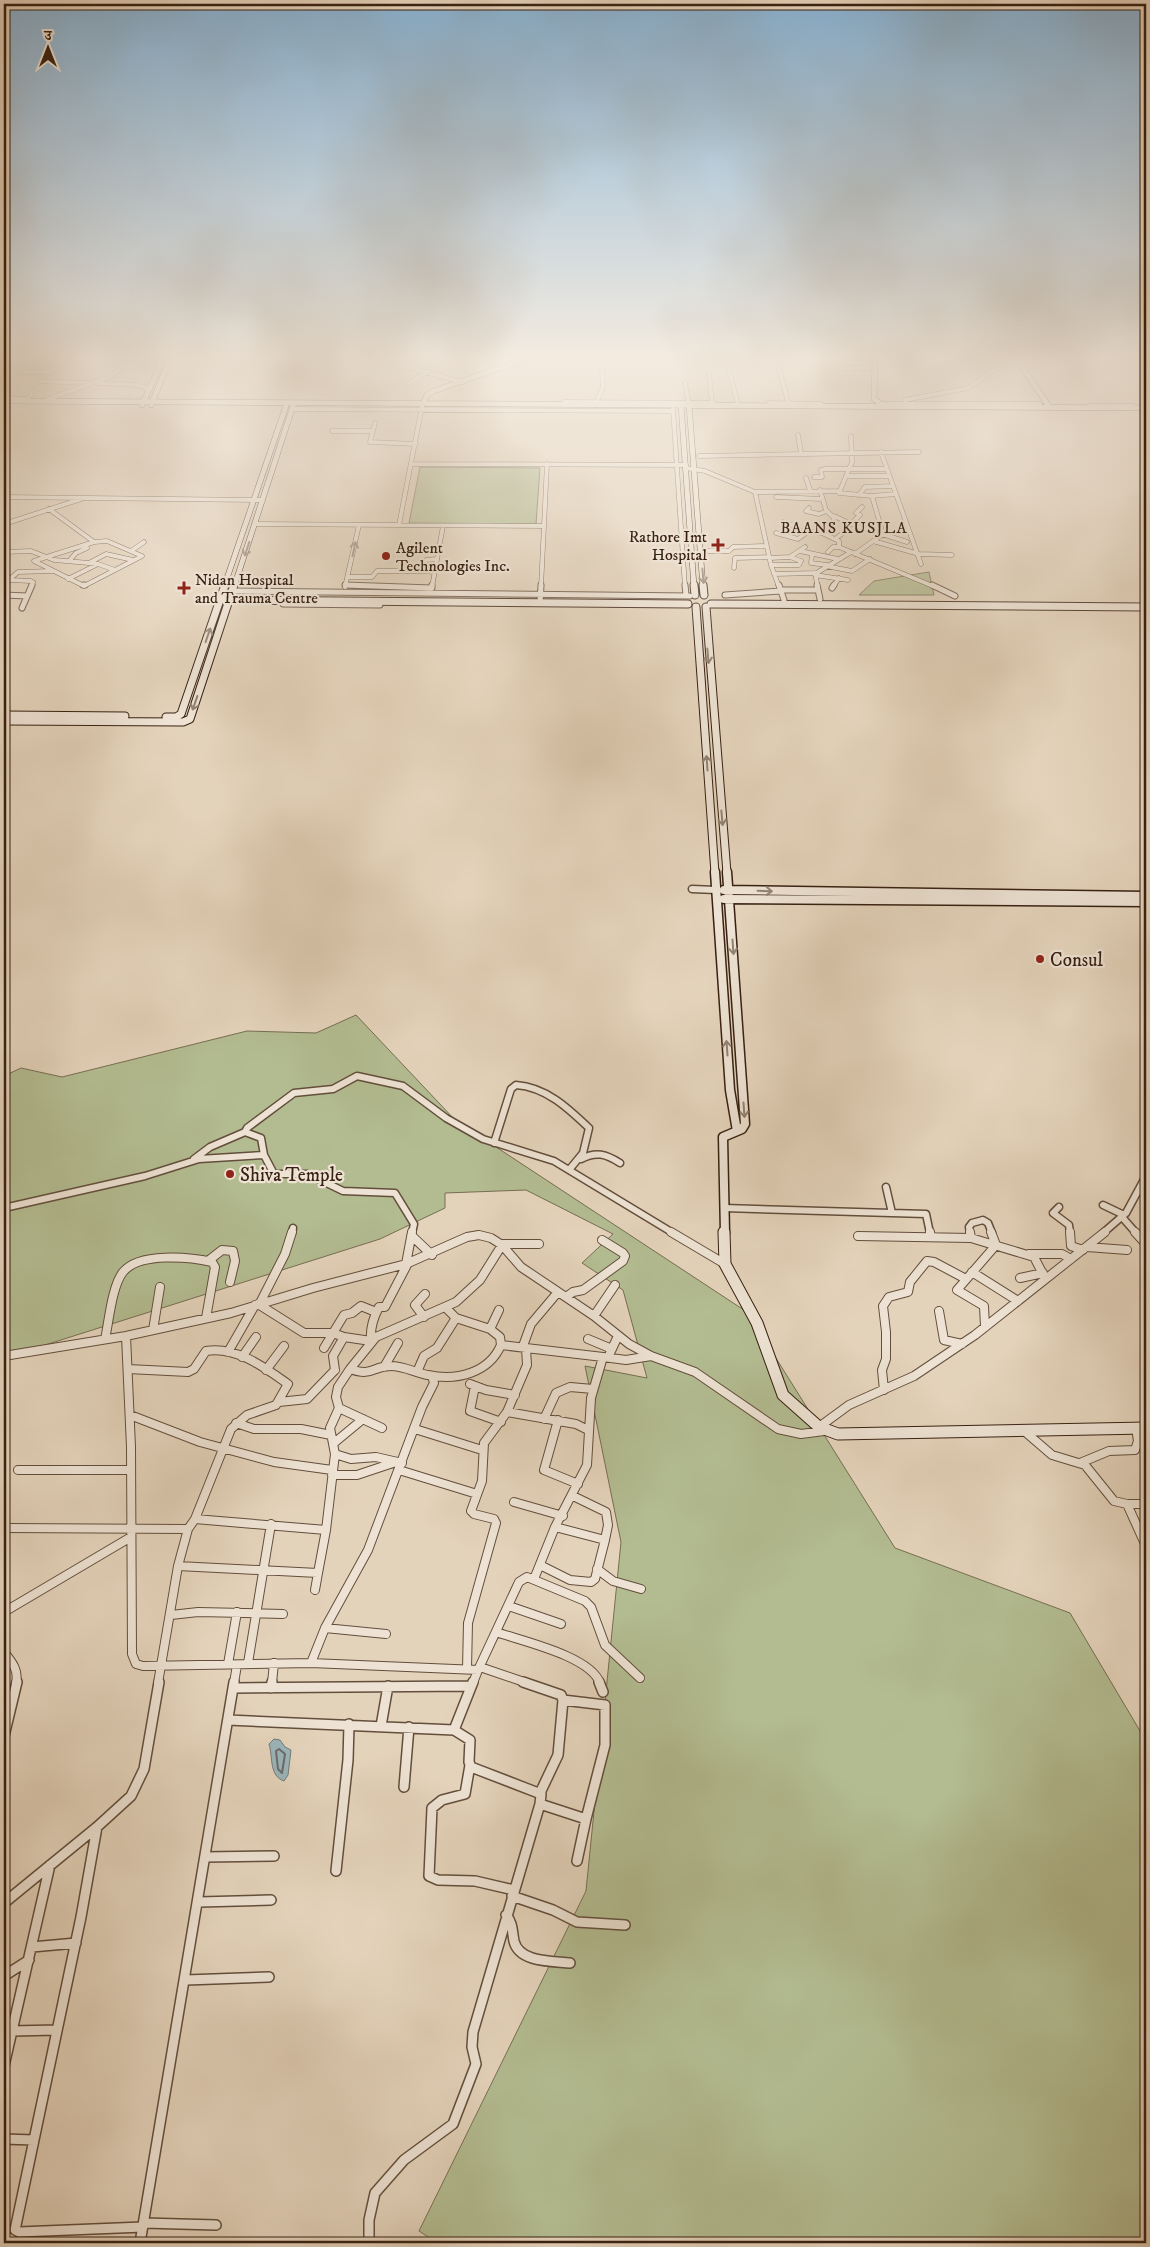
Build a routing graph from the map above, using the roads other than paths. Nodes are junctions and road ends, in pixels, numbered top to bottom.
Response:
1 (267, 462) edge
2 (276, 462) edge
3 (678, 462) edge
4 (686, 462) edge
5 (693, 462) edge
6 (852, 462) edge
7 (884, 462) edge
8 (412, 464) joint
9 (547, 464) junction
10 (678, 465) junction
11 (686, 466) junction
12 (693, 468) junction
13 (850, 468) junction
14 (887, 469) junction
15 (846, 476) junction
16 (889, 476) junction
17 (814, 477) dead end
18 (806, 478) dead end
19 (893, 486) junction
20 (810, 490) junction
21 (820, 490) junction
22 (840, 491) junction
23 (755, 492) junction
24 (896, 494) junction
25 (860, 495) junction
26 (872, 496) junction
27 (4, 497) edge
28 (776, 497) dead end
29 (83, 498) junction
30 (254, 499) junction
31 (822, 499) junction
32 (263, 500) junction
33 (862, 507) dead end
34 (809, 508) dead end
35 (50, 509) junction
36 (827, 511) junction
37 (834, 516) junction
38 (783, 522) dead end
39 (817, 523) dead end
40 (4, 524) edge
41 (255, 524) junction
42 (851, 524) junction
43 (359, 525) junction
44 (399, 525) junction
45 (443, 526) junction
46 (544, 526) junction
47 (829, 527) junction
48 (813, 528) dead end
49 (823, 532) junction
50 (776, 533) dead end
51 (806, 533) junction
52 (843, 533) dead end
53 (883, 534) junction
54 (835, 539) junction
55 (144, 542) dead end
56 (874, 542) junction
57 (907, 542) dead end
58 (93, 543) junction
59 (767, 546) junction
60 (805, 547) dead end
61 (839, 547) junction
62 (131, 551) junction
63 (706, 551) dead end
64 (800, 551) junction
65 (4, 552) edge
66 (828, 552) dead end
67 (853, 553) junction
68 (919, 554) junction
69 (812, 555) junction
70 (952, 555) dead end
71 (44, 557) junction
72 (790, 557) junction
73 (770, 558) junction
74 (437, 559) junction
75 (838, 559) junction
76 (133, 560) junction
77 (870, 560) junction
78 (69, 561) junction
79 (89, 563) junction
80 (98, 564) junction
81 (921, 564) dead end
82 (771, 565) junction
83 (826, 565) junction
84 (734, 568) dead end
85 (115, 570) junction
86 (422, 571) junction
87 (54, 572) junction
88 (435, 572) junction
89 (774, 574) junction
90 (816, 574) junction
91 (348, 577) junction
92 (839, 578) junction
93 (68, 579) junction
94 (10, 580) junction
95 (848, 580) dead end
96 (4, 584) edge
97 (832, 588) dead end
98 (780, 590) junction
99 (818, 590) junction
100 (4, 595) edge
101 (704, 595) junction
102 (726, 595) dead end
103 (27, 596) junction
104 (232, 596) junction
105 (954, 596) dead end
106 (221, 598) junction
107 (541, 598) junction
108 (820, 599) junction
109 (691, 600) junction
110 (784, 600) junction
111 (844, 602) junction
112 (1146, 602) edge
113 (325, 603) junction
114 (710, 603) junction
115 (1146, 607) edge
116 (22, 608) dead end
117 (4, 715) edge
118 (181, 719) junction
119 (4, 721) edge
120 (692, 889) dead end
121 (716, 894) junction
122 (729, 895) junction
123 (810, 896) junction
124 (1146, 896) edge
125 (1146, 902) edge
126 (737, 1131) junction
127 (245, 1132) junction
128 (494, 1143) junction
129 (264, 1155) junction
130 (193, 1160) junction
131 (577, 1161) junction
132 (620, 1164) dead end
133 (569, 1170) junction
134 (1145, 1180) edge
135 (886, 1186) dead end
136 (1103, 1205) dead end
137 (1059, 1207) dead end
138 (4, 1208) edge
139 (724, 1208) junction
140 (892, 1213) junction
141 (1123, 1216) junction
142 (292, 1228) dead end
143 (412, 1236) junction
144 (858, 1236) dead end
145 (931, 1237) junction
146 (971, 1238) junction
147 (602, 1240) dead end
148 (501, 1244) junction
149 (540, 1244) dead end
150 (1146, 1244) edge
151 (996, 1245) junction
152 (1085, 1248) junction
153 (1127, 1250) dead end
154 (1028, 1254) junction
155 (432, 1255) junction
156 (1071, 1259) junction
157 (208, 1261) junction
158 (407, 1264) junction
159 (725, 1264) junction
160 (972, 1272) junction
161 (1044, 1275) junction
162 (1020, 1278) dead end
163 (966, 1279) junction
164 (230, 1282) dead end
165 (615, 1285) dead end
166 (160, 1287) dead end
167 (558, 1292) junction
168 (425, 1294) dead end
169 (566, 1298) junction
170 (1018, 1301) junction
171 (257, 1304) junction
172 (446, 1308) junction
173 (499, 1310) dead end
174 (939, 1311) dead end
175 (376, 1312) junction
176 (594, 1316) junction
177 (424, 1317) junction
178 (206, 1318) junction
179 (456, 1318) junction
180 (985, 1327) junction
181 (153, 1330) junction
182 (490, 1330) junction
183 (333, 1333) junction
184 (126, 1336) junction
185 (344, 1336) junction
186 (618, 1336) junction
187 (256, 1337) dead end
188 (104, 1339) junction
189 (588, 1340) dead end
190 (371, 1341) junction
191 (398, 1343) dead end
192 (962, 1344) junction
193 (501, 1345) junction
194 (284, 1346) dead end
195 (525, 1347) junction
196 (324, 1348) dead end
197 (612, 1349) junction
198 (228, 1352) junction
199 (4, 1356) edge
200 (651, 1356) junction
201 (242, 1357) junction
202 (606, 1357) junction
203 (384, 1368) junction
204 (128, 1369) junction
205 (266, 1370) junction
206 (335, 1370) junction
207 (347, 1372) junction
208 (417, 1372) junction
209 (432, 1376) junction
210 (327, 1378) junction
211 (339, 1382) junction
212 (593, 1389) junction
213 (884, 1390) junction
214 (515, 1395) junction
215 (279, 1402) junction
216 (339, 1408) junction
217 (507, 1412) junction
218 (130, 1415) junction
219 (363, 1419) junction
220 (544, 1419) junction
221 (558, 1420) junction
222 (501, 1422) junction
223 (236, 1423) junction
224 (382, 1428) dead end
225 (1141, 1428) edge
226 (821, 1429) junction
227 (1022, 1429) junction
228 (415, 1430) junction
229 (588, 1430) junction
230 (330, 1435) junction
231 (334, 1444) junction
232 (222, 1447) junction
233 (482, 1450) junction
234 (335, 1454) junction
235 (1080, 1463) junction
236 (400, 1465) junction
237 (18, 1470) dead end
238 (131, 1470) junction
239 (332, 1472) junction
240 (578, 1484) junction
241 (477, 1494) junction
242 (573, 1496) junction
243 (514, 1502) dead end
244 (1127, 1504) junction
245 (1146, 1504) edge
246 (563, 1516) junction
247 (195, 1519) junction
248 (271, 1524) junction
249 (555, 1527) junction
250 (4, 1528) edge
251 (188, 1529) junction
252 (326, 1530) junction
253 (131, 1533) junction
254 (605, 1540) junction
255 (1146, 1546) edge
256 (540, 1565) junction
257 (178, 1566) junction
258 (597, 1569) junction
259 (262, 1571) junction
260 (318, 1573) junction
261 (534, 1579) junction
262 (641, 1589) dead end
263 (315, 1590) dead end
264 (509, 1606) junction
265 (4, 1612) edge
266 (237, 1612) junction
267 (255, 1612) junction
268 (283, 1614) dead end
269 (171, 1615) junction
270 (561, 1624) dead end
271 (325, 1628) junction
272 (496, 1632) junction
273 (386, 1634) dead end
274 (4, 1652) edge
275 (248, 1663) junction
276 (274, 1663) junction
277 (311, 1663) junction
278 (162, 1665) junction
279 (232, 1665) junction
280 (479, 1668) junction
281 (467, 1669) junction
282 (640, 1678) dead end
283 (388, 1686) junction
284 (470, 1686) junction
285 (234, 1688) junction
286 (271, 1688) junction
287 (603, 1692) dead end
288 (563, 1700) junction
289 (228, 1720) junction
290 (349, 1724) junction
291 (381, 1726) junction
292 (409, 1727) junction
293 (454, 1730) junction
294 (4, 1736) edge
295 (470, 1765) junction
296 (404, 1787) dead end
297 (540, 1793) junction
298 (540, 1804) junction
299 (586, 1819) junction
300 (97, 1826) junction
301 (274, 1856) dead end
302 (205, 1857) junction
303 (577, 1861) dead end
304 (50, 1865) junction
305 (336, 1871) dead end
306 (513, 1893) junction
307 (271, 1900) dead end
308 (199, 1902) junction
309 (4, 1903) edge
310 (506, 1915) junction
311 (625, 1926) dead end
312 (76, 1943) junction
313 (32, 1947) junction
314 (29, 1960) junction
315 (570, 1963) dead end
316 (4, 1976) edge
317 (269, 1977) dead end
318 (186, 1980) junction
319 (58, 2030) junction
320 (12, 2031) junction
321 (5, 2052) edge
322 (4, 2066) edge
323 (4, 2139) edge
324 (34, 2140) junction
325 (144, 2225) junction
326 (216, 2225) dead end
327 (140, 2243) edge
328 (369, 2243) edge

1 - 30 street
2 - 32 street
3 - 10 street
4 - 11 street
5 - 12 street
6 - 13 street
7 - 14 street
8 - 9 street
8 - 44 street
9 - 10 street
9 - 46 street
10 - 11 street
10 - 109 street
11 - 12 street
11 - 109 street
12 - 23 street
12 -> 101 street
13 - 14 street
13 - 15 street
13 - 17 street
14 - 16 street
15 - 16 street
15 - 22 street
16 - 19 street
18 - 20 street
19 - 24 street
19 - 25 street
20 - 21 street
20 - 23 street
21 - 22 street
21 - 31 street
22 - 25 street
23 - 59 street
24 - 26 street
24 - 68 street
25 - 26 street
26 - 53 street
27 - 29 street
28 - 31 street
29 - 30 street
29 - 35 street
30 - 32 street
30 - 106 street
31 - 36 street
32 - 41 street
33 - 42 street
34 - 36 street
35 - 40 street
35 - 58 street
36 - 37 street
37 - 42 street
37 - 47 street
38 - 51 street
39 - 47 street
41 - 43 street
41 -> 104 street
42 - 53 street
43 - 44 street
91 -> 43 street
44 - 45 street
45 - 46 street
45 - 74 street
46 - 107 street
47 - 49 street
48 - 49 street
49 - 51 street
49 - 54 street
50 - 51 street
52 - 54 street
53 - 56 street
53 - 57 street
54 - 61 street
55 - 62 street
56 - 67 street
56 - 68 street
58 - 62 street
58 - 71 street
58 - 78 street
59 - 63 street
59 - 73 street
60 - 64 street
61 - 66 street
61 - 67 street
62 - 76 street
64 - 69 street
64 - 72 street
65 - 71 street
67 - 75 street
67 - 77 street
68 - 70 street
68 - 81 street
69 - 75 street
69 - 83 street
71 - 78 street
71 - 87 street
72 - 73 street
72 - 82 street
73 - 82 street
73 - 84 street
74 - 86 street
74 - 88 street
75 - 83 street
76 - 79 street
76 - 85 street
77 - 83 street
77 - 105 street
78 - 79 street
79 - 80 street
80 - 85 street
80 - 93 street
82 - 89 street
83 - 90 street
85 - 93 street
86 - 88 street
86 - 91 street
87 - 93 street
87 - 94 street
88 - 91 street
89 - 90 street
89 - 98 street
90 - 92 street
90 - 99 street
92 - 95 street
92 - 97 street
94 - 96 street
94 - 103 street
98 - 99 street
98 - 102 street
98 - 110 street
99 - 108 street
100 - 103 street
101 - 109 street
101 - 114 street
103 - 116 street
104 - 106 street
104 - 107 street
104 - 113 street
104 -> 118 street
118 -> 106 street
107 - 109 street
107 - 113 street
108 - 110 street
108 - 111 street
109 - 113 street
109 - 114 street
121 -> 109 street
110 - 114 street
111 - 112 street
111 - 114 street
111 - 115 street
114 -> 122 street
117 - 118 street
118 - 119 street
120 - 121 street
121 - 122 street
126 -> 121 street
122 - 123 street
122 -> 126 street
123 - 124 street
123 - 125 street
126 - 139 street
127 - 128 street
127 - 129 street
127 - 130 street
128 - 131 street
128 - 133 street
129 - 130 street
129 - 143 street
130 - 138 street
131 - 132 street
131 - 133 street
133 - 159 street
134 - 141 street
135 - 140 street
136 - 141 street
137 - 152 street
139 - 140 street
139 - 159 street
140 - 145 street
141 - 150 street
141 - 152 street
142 - 171 street
143 - 155 street
143 - 158 street
144 - 145 street
145 - 146 street
146 - 151 street
146 - 151 street
147 - 169 street
148 - 149 street
148 - 155 street
148 - 167 street
148 - 172 street
151 - 154 street
151 - 160 street
152 - 153 street
152 - 156 street
154 - 156 street
154 - 161 street
155 - 158 street
156 - 161 street
157 - 164 street
157 - 178 street
157 - 188 street
158 - 171 street
158 - 175 street
159 - 226 street
160 - 163 street
160 - 170 street
161 - 162 street
161 - 170 street
163 - 180 street
163 - 213 street
165 - 176 street
166 - 181 street
167 - 169 street
167 - 195 street
168 - 177 street
169 - 176 street
170 - 180 street
171 - 178 street
171 - 183 street
171 - 198 street
172 - 177 street
172 - 179 street
173 - 182 street
174 - 192 street
175 - 183 street
175 - 190 street
176 - 186 street
177 - 190 street
178 - 181 street
179 - 182 street
179 - 208 street
180 - 192 street
181 - 184 street
182 - 193 street
183 - 185 street
183 - 196 street
184 - 188 street
184 - 204 street
185 - 190 street
185 - 206 street
186 - 197 street
186 - 200 street
187 - 201 street
188 - 199 street
189 - 197 street
190 - 207 street
191 - 203 street
192 - 213 street
193 - 195 street
193 - 209 street
194 - 205 street
195 - 202 street
195 - 214 street
197 - 202 street
198 - 201 street
198 - 204 street
200 - 202 street
200 - 226 street
201 - 205 street
202 - 212 street
203 - 207 street
203 - 208 street
204 - 218 street
205 - 215 street
206 - 207 street
206 - 210 street
207 - 211 street
208 - 209 street
209 - 228 street
210 - 211 street
210 - 215 street
211 - 216 street
212 - 220 street
212 - 229 street
213 - 226 street
214 - 217 street
214 - 222 street
215 - 223 street
216 - 219 street
216 - 230 street
217 - 220 street
217 - 222 street
218 - 232 street
218 - 238 street
219 - 224 street
219 - 231 street
220 - 221 street
221 - 229 street
221 - 240 street
222 - 233 street
223 - 230 street
223 - 232 street
225 - 227 street
225 - 235 street
226 - 227 street
227 - 235 street
228 - 233 street
228 - 236 street
229 - 240 street
230 - 231 street
231 - 234 street
232 - 239 street
232 - 247 street
233 - 241 street
234 - 236 street
234 - 239 street
235 - 244 street
236 - 239 street
236 - 241 street
236 - 271 street
237 - 238 street
238 - 253 street
239 - 252 street
240 - 242 street
241 - 281 street
242 - 246 street
242 - 254 street
243 - 246 street
244 - 245 street
244 - 255 street
246 - 249 street
247 - 248 street
247 - 251 street
248 - 252 street
248 - 259 street
249 - 254 street
249 - 256 street
250 - 253 street
251 - 253 street
251 - 257 street
252 - 260 street
253 - 265 street
253 - 278 street
254 - 258 street
256 - 258 street
256 - 261 street
257 - 259 street
257 - 269 street
258 - 262 street
259 - 260 street
259 - 267 street
260 - 263 street
261 - 264 street
261 - 282 street
264 - 270 street
264 - 272 street
266 - 267 street
266 - 269 street
266 - 279 street
267 - 268 street
267 - 275 street
269 - 278 street
271 - 273 street
271 - 277 street
272 - 280 street
272 - 287 street
274 - 294 street
275 - 276 street
275 - 279 street
276 - 277 street
276 - 286 street
277 - 281 street
278 - 279 street
278 - 300 street
279 - 285 street
280 - 281 street
280 - 284 street
280 - 288 street
283 - 284 street
283 - 286 street
283 - 291 street
284 - 293 street
285 - 286 street
285 - 289 street
288 - 297 street
288 - 299 street
289 - 290 street
289 - 302 street
290 - 291 street
290 - 305 street
291 - 292 street
292 - 293 street
292 - 296 street
293 - 295 street
295 - 297 street
295 - 306 street
297 - 298 street
298 - 299 street
298 - 306 street
299 - 303 street
300 - 304 street
300 - 312 street
301 - 302 street
302 - 308 street
304 - 309 street
304 - 313 street
306 - 310 street
306 - 311 street
307 - 308 street
308 - 318 street
310 - 315 street
310 - 328 street
312 - 313 street
312 - 319 street
313 - 314 street
314 - 316 street
314 - 320 street
317 - 318 street
318 - 325 street
319 - 320 street
319 - 324 street
320 - 321 street
321 - 322 street
323 - 324 street
324 - 325 street
325 - 326 street
325 - 327 street

